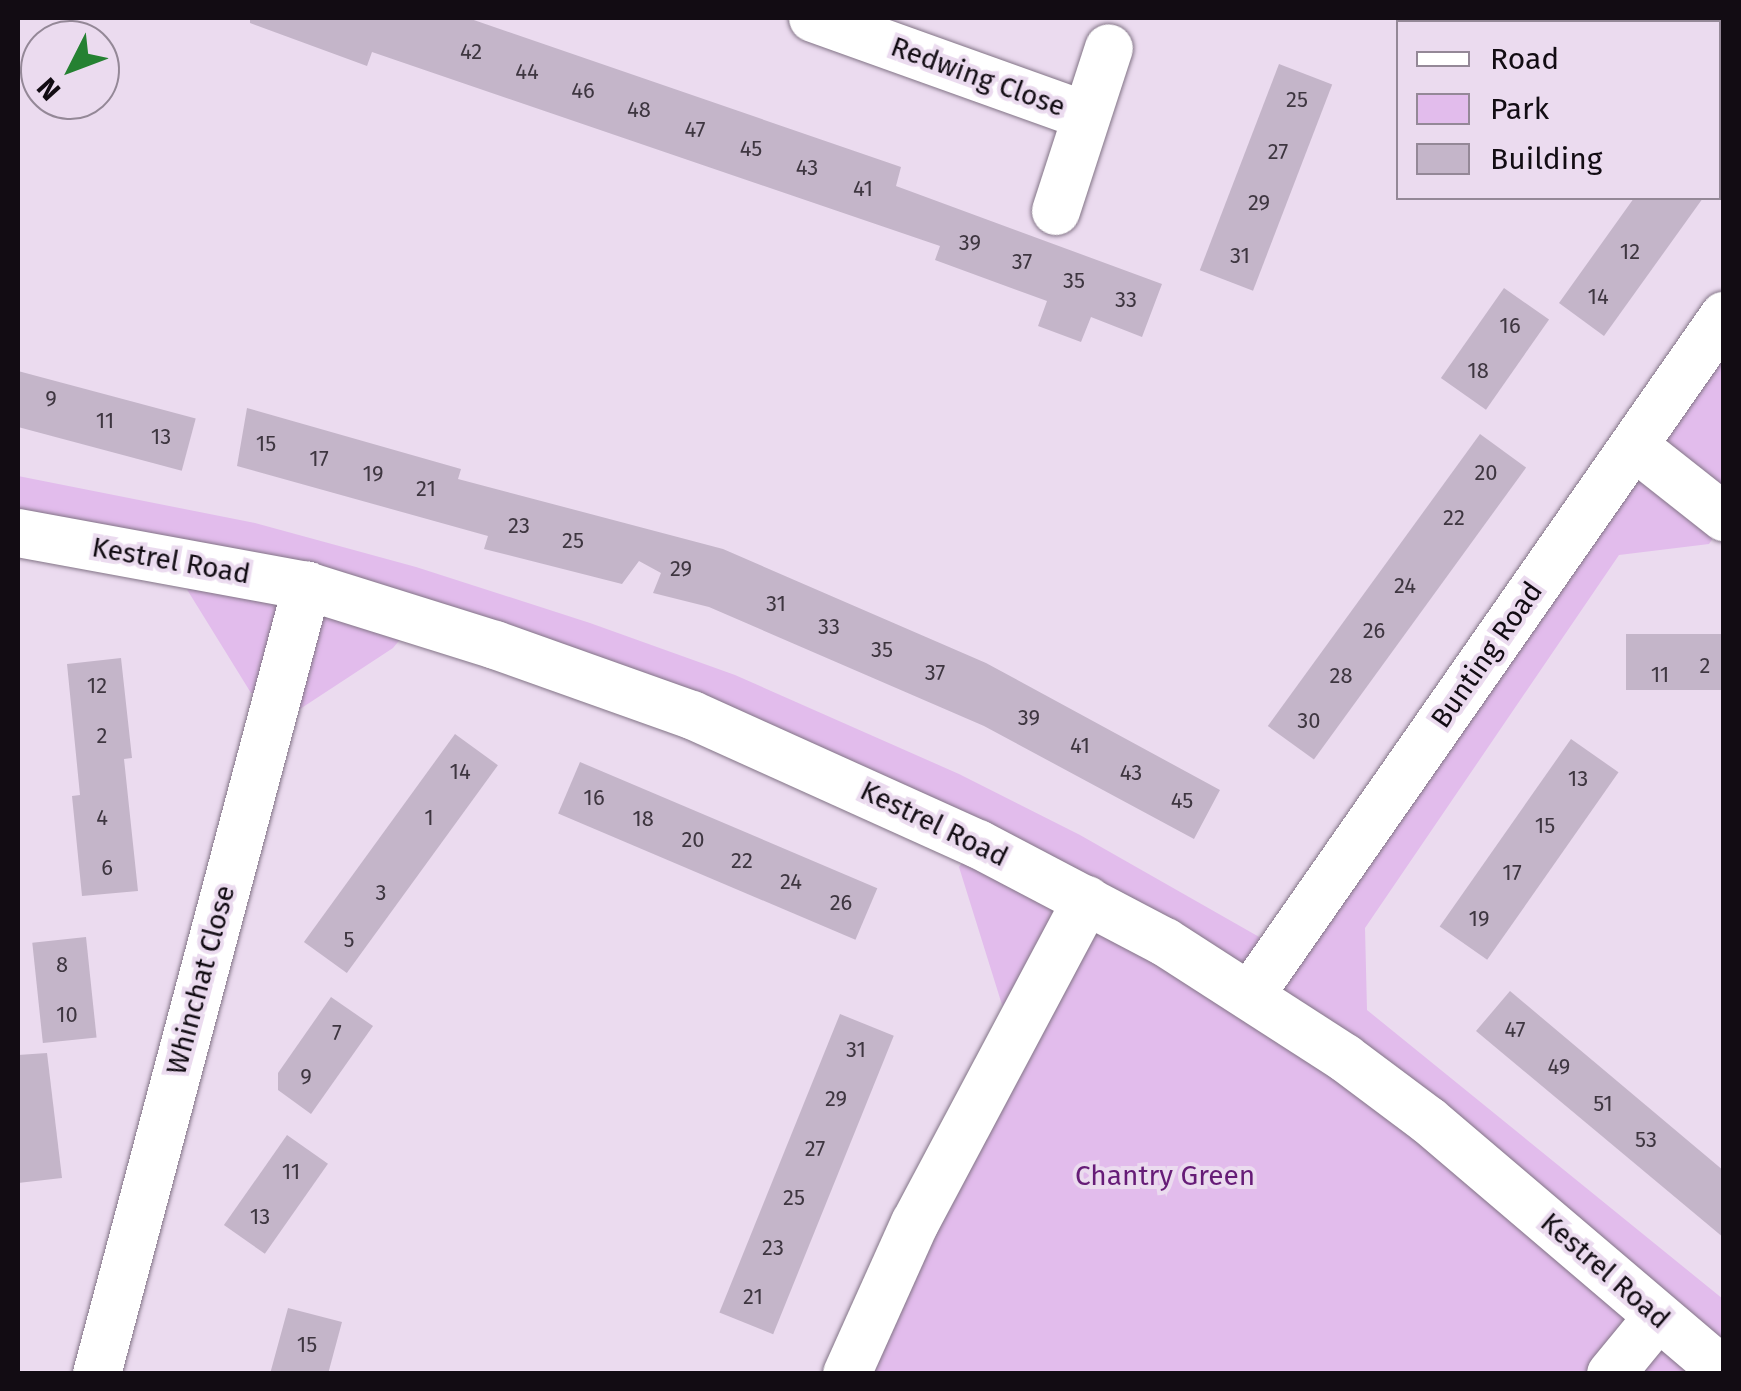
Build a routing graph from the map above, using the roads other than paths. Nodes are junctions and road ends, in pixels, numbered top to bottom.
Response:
1 (813, 18) edge
2 (1109, 48) dead end
3 (1086, 116) junction
4 (1056, 211) dead end
5 (1724, 316) edge
6 (1634, 446) junction
7 (1724, 517) edge
8 (18, 533) edge
9 (307, 586) junction
10 (1087, 900) junction
11 (1252, 994) junction
12 (1657, 1318) junction
13 (1724, 1372) edge
14 (97, 1374) edge
15 (848, 1374) edge
16 (1611, 1374) edge

1 - 3 street, Redwing Close
2 - 3 street, Redwing Close
3 - 4 street, Redwing Close
5 - 6 street, Bunting Road
6 - 7 street
6 - 11 street, Bunting Road
8 - 9 street, Kestrel Road
9 - 10 street, Kestrel Road
9 - 14 street, Whinchat Close
10 - 11 street, Kestrel Road
10 - 15 street
11 - 12 street, Kestrel Road
12 - 13 street, Kestrel Road
12 - 16 street

